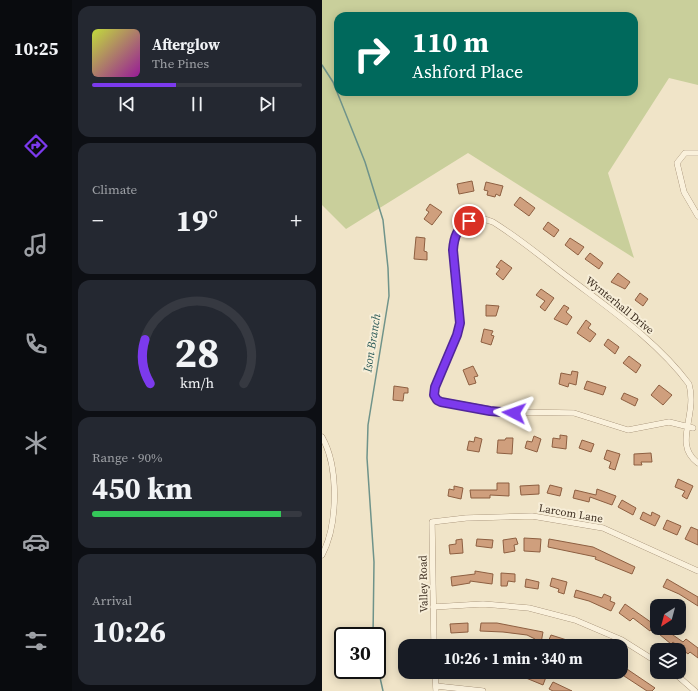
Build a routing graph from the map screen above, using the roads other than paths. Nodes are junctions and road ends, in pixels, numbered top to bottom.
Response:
1 (698, 153) edge
2 (698, 216) edge
3 (698, 405) edge
4 (696, 422) dead end
5 (693, 428) junction
6 (322, 437) edge
7 (698, 463) edge
8 (432, 522) joint
9 (322, 555) edge
10 (698, 571) edge
11 (433, 607) junction
12 (434, 639) edge
13 (650, 658) edge
14 (681, 679) edge
15 (436, 688) edge
16 (484, 691) edge
17 (695, 691) edge

1 - 2 street
3 - 5 street, Wynterhall Drive
4 - 5 street
5 - 7 street
6 - 9 street
8 - 10 street, Larcom Lane
8 - 11 street, Valley Road
11 - 12 street, Valley Road
11 - 13 street
14 - 17 street
15 - 16 street

